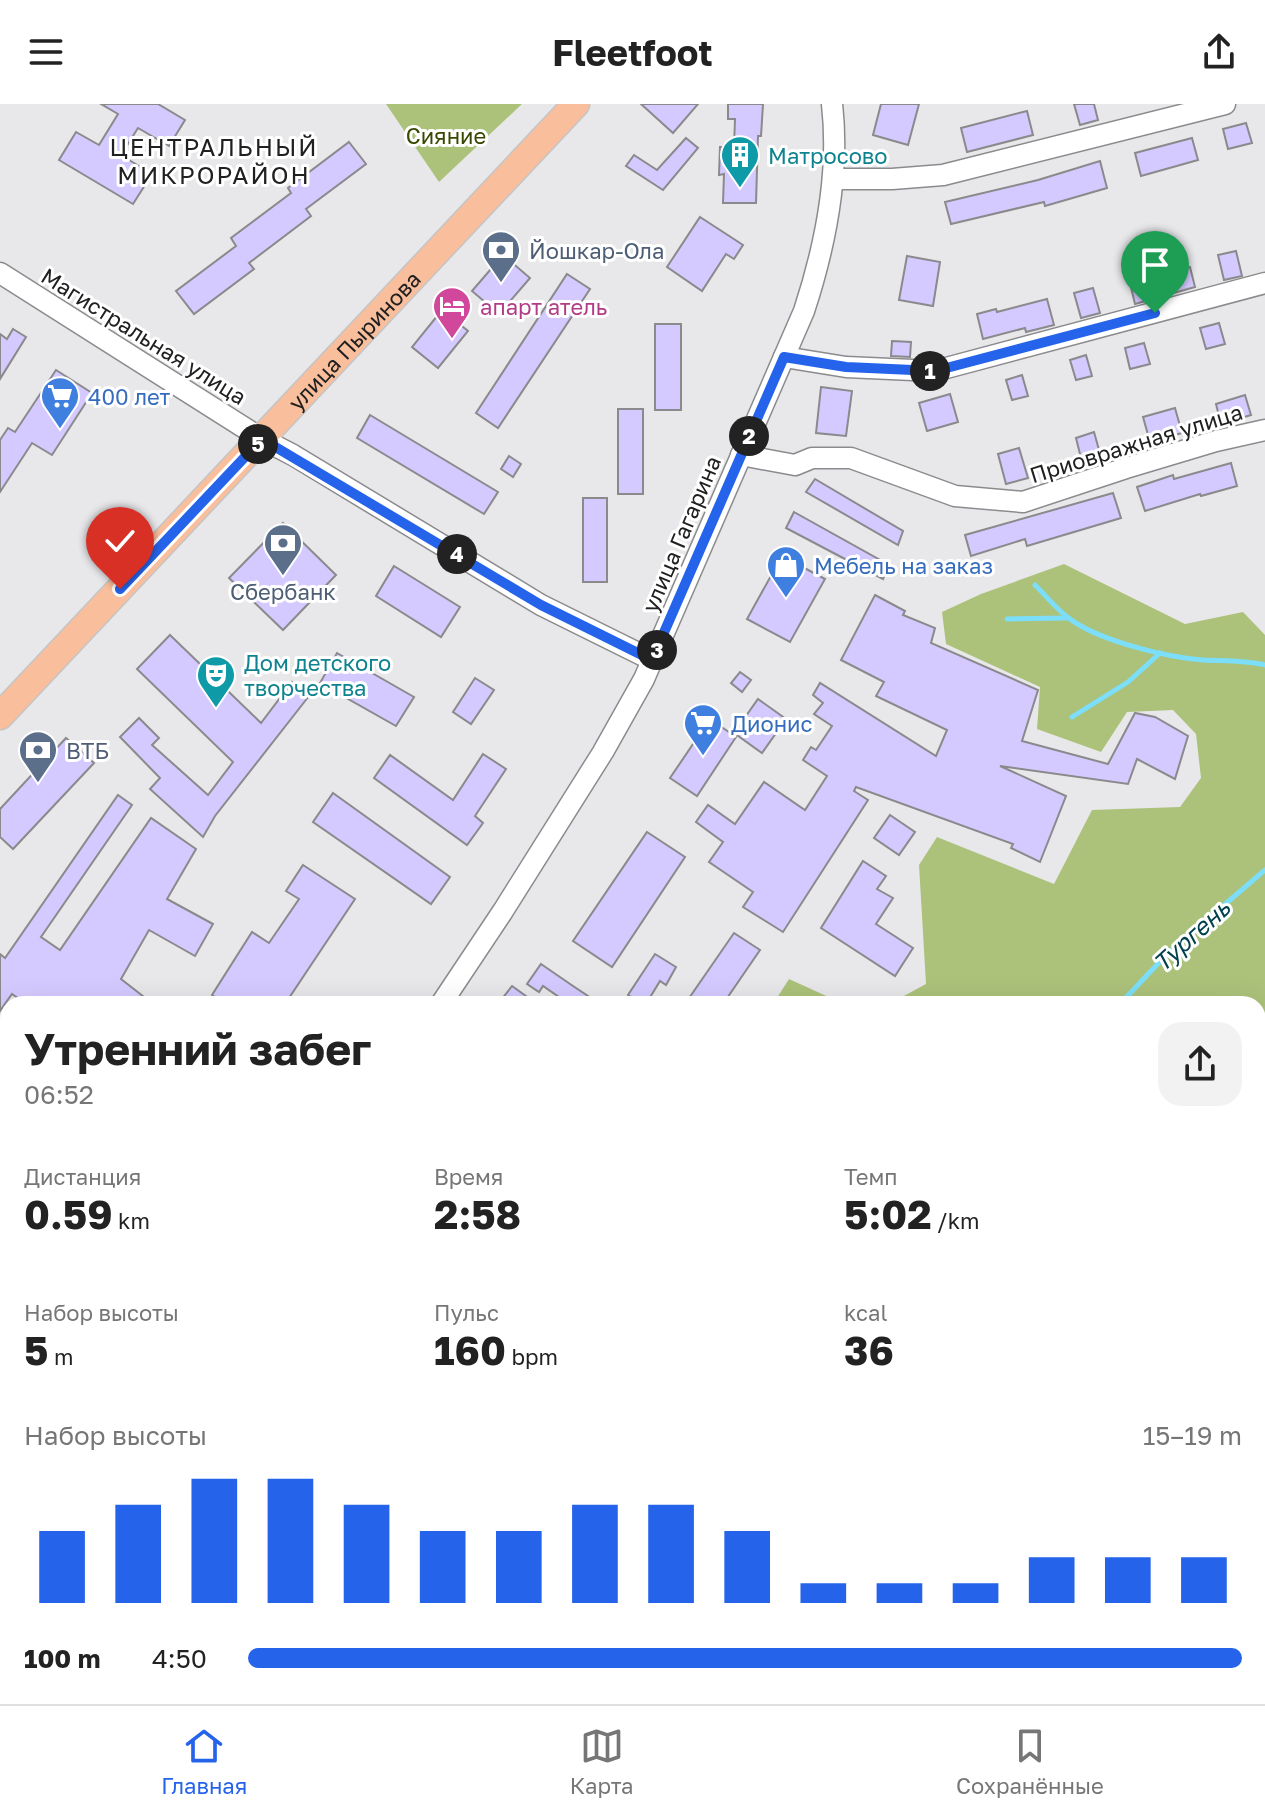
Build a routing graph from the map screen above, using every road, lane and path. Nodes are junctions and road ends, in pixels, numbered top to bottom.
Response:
1 (576, 104) edge
2 (832, 104) edge
3 (1225, 104) edge
4 (833, 179) junction
5 (0, 273) edge
6 (1265, 283) edge
7 (784, 357) junction
8 (1265, 430) edge
9 (262, 439) junction
10 (741, 455) junction
11 (652, 660) junction
12 (0, 716) edge
13 (446, 996) edge

1 - 9 main road, улица Пыринова
2 - 4 street, улица Гагарина
3 - 4 street
4 - 7 street, улица Гагарина
5 - 9 street, Магистральная улица
6 - 7 street
7 - 10 street, улица Гагарина
8 - 10 street, Приовражная улица
9 - 11 street
9 - 12 main road, улица Пыринова
10 - 11 street, улица Гагарина
11 - 13 street, улица Гагарина

